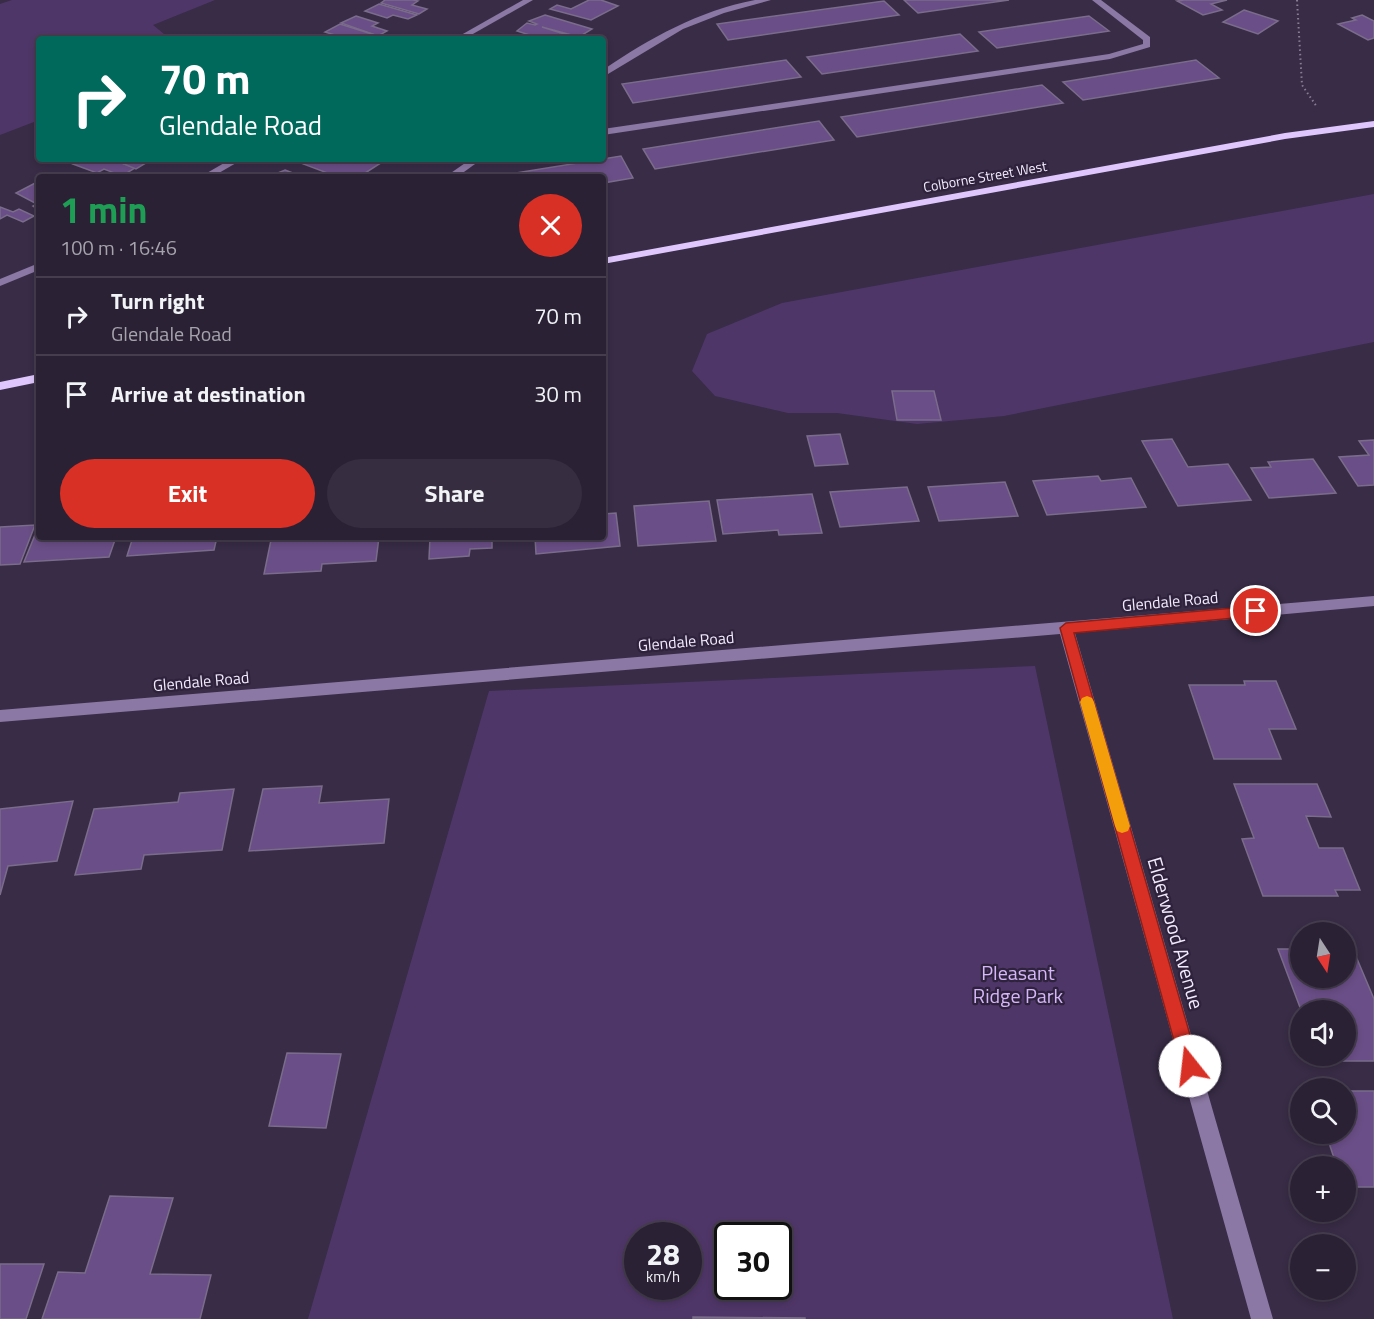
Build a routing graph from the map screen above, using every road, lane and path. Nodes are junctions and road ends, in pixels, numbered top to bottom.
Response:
1 (529, 0) edge
2 (768, 0) edge
3 (1096, 0) edge
4 (1297, 0) edge
5 (463, 36) edge
6 (606, 72) edge
7 (1374, 124) edge
8 (1333, 130) junction
9 (606, 132) edge
10 (232, 162) edge
11 (472, 162) edge
12 (210, 174) edge
13 (454, 174) edge
14 (606, 260) edge
15 (36, 267) edge
16 (0, 283) edge
17 (36, 379) edge
18 (0, 386) edge
19 (1374, 601) edge
20 (1066, 628) junction
21 (0, 716) edge
22 (1262, 1319) edge

1 - 5 street
2 - 6 street
3 - 9 street
4 - 8 path
7 - 8 main road, Colborne Street West
8 - 14 main road, Colborne Street West
10 - 12 street
11 - 13 street
15 - 16 street
17 - 18 main road
19 - 20 street, Glendale Road
20 - 21 street, Glendale Road
20 - 22 street, Elderwood Avenue

